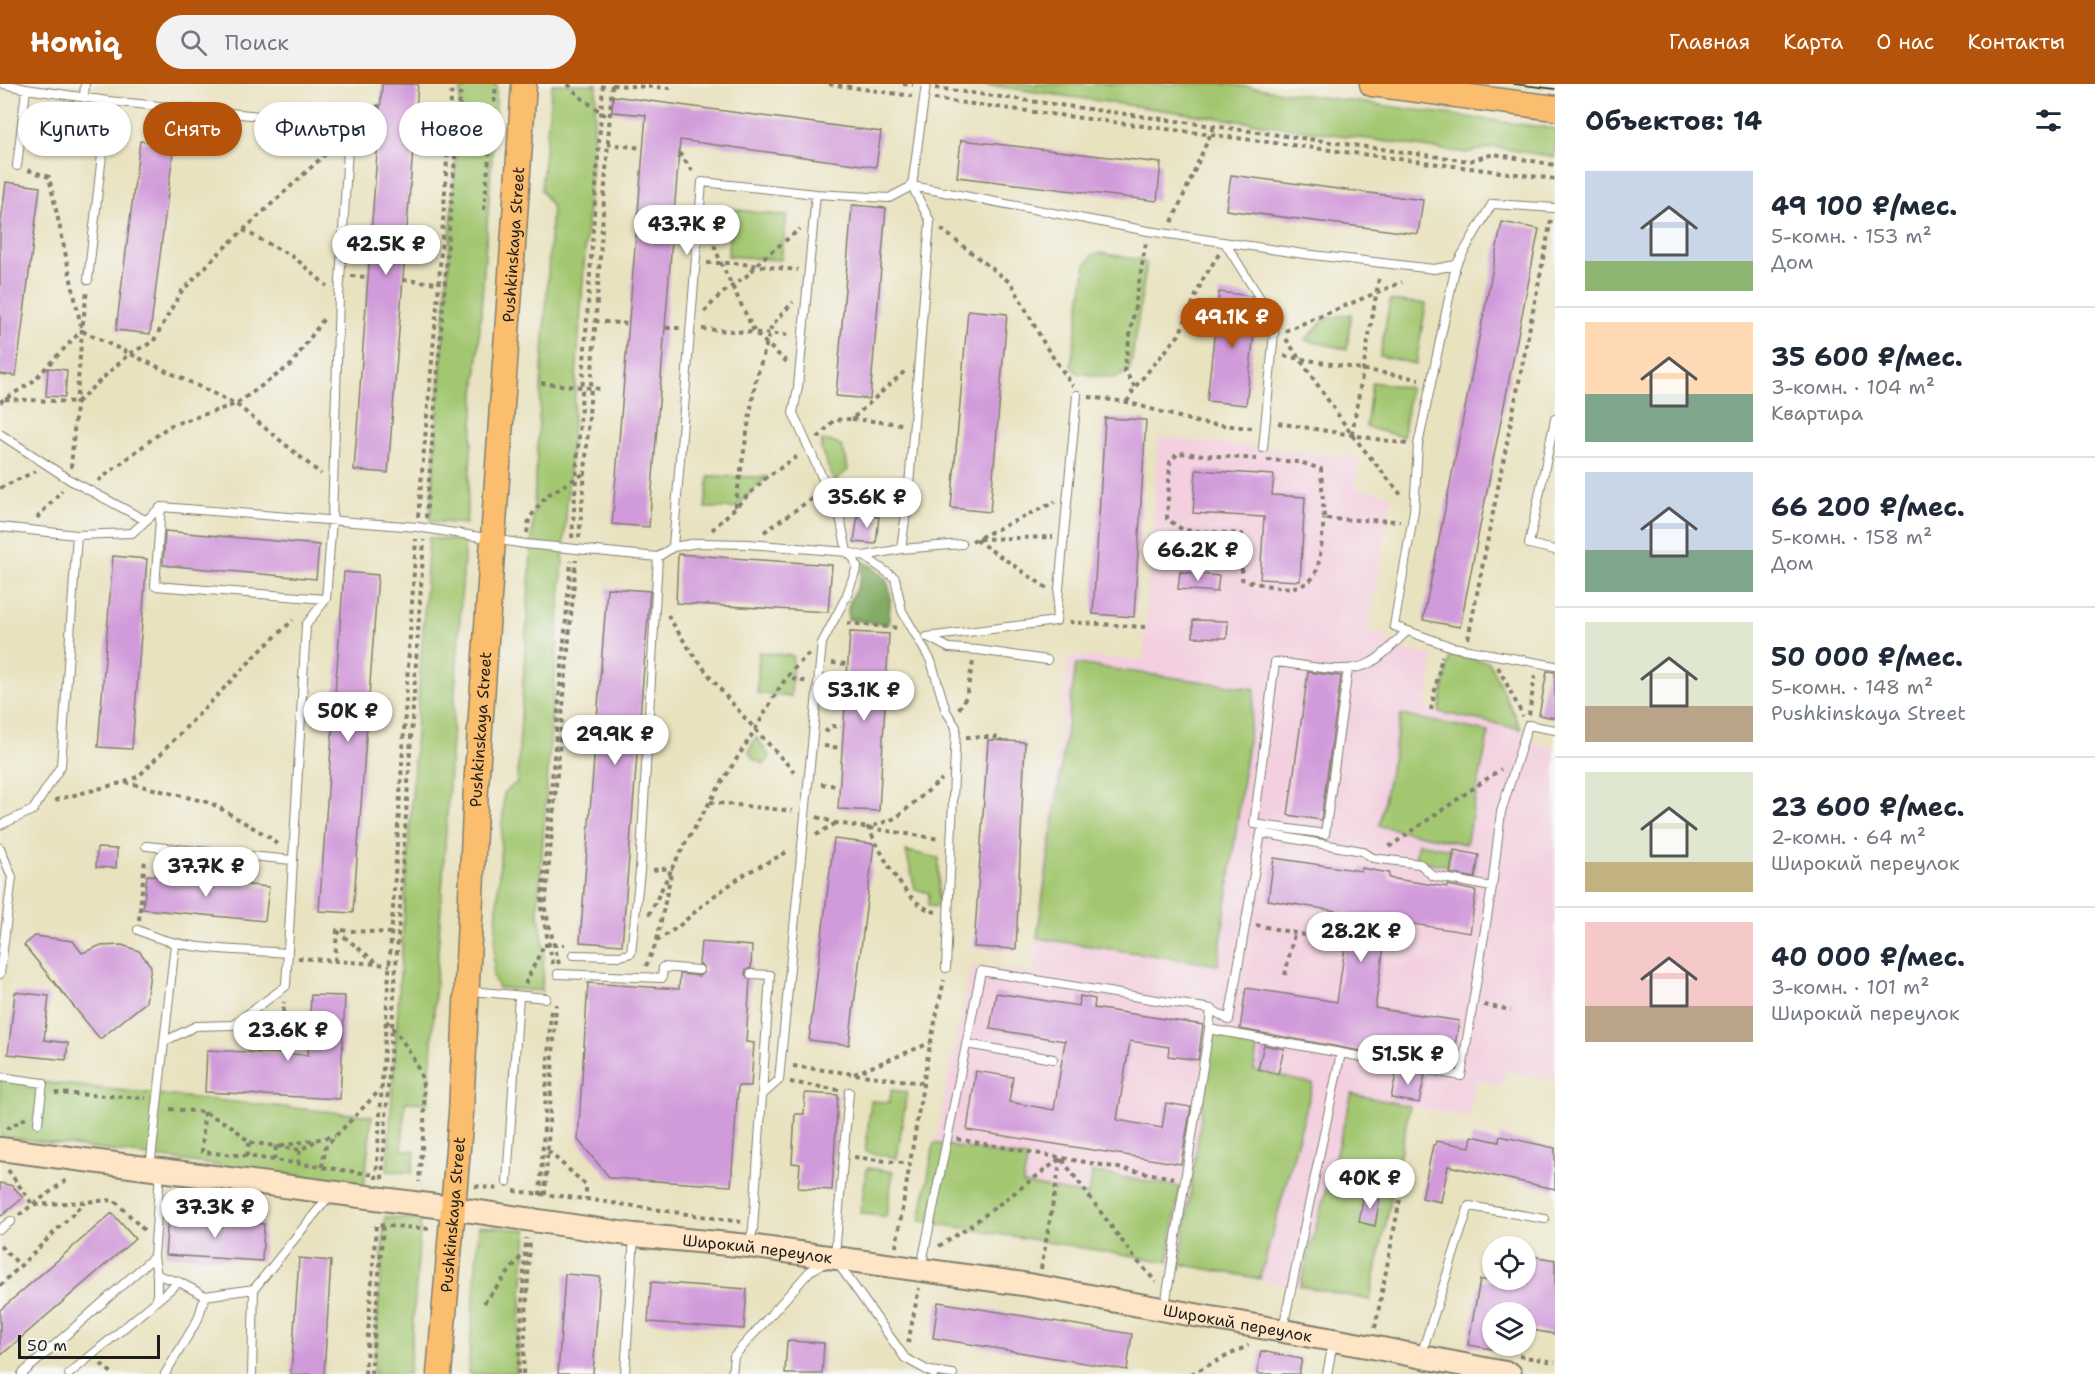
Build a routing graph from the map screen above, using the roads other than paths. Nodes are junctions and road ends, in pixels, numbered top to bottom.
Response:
1 (4, 84) edge
2 (85, 84) edge
3 (524, 84) edge
4 (1372, 84) edge
5 (926, 86) edge
6 (26, 89) junction
7 (84, 97) junction
8 (108, 101) junction
9 (1555, 108) edge
10 (17, 166) road end
11 (912, 186) junction
12 (816, 194) junction
13 (1554, 208) edge
14 (1226, 243) junction
15 (1456, 265) junction
16 (88, 280) road end
17 (1077, 396) road end
18 (1555, 418) edge
19 (0, 434) edge
20 (1263, 448) dead end
21 (160, 507) junction
22 (146, 520) junction
23 (332, 520) junction
24 (0, 527) edge
25 (77, 535) junction
26 (493, 538) junction
27 (962, 544) dead end
28 (673, 547) junction
29 (901, 549) junction
30 (1555, 550) edge
31 (847, 552) junction
32 (864, 556) junction
33 (658, 557) junction
34 (326, 599) junction
35 (914, 630) junction
36 (1407, 631) junction
37 (927, 637) junction
38 (1047, 660) dead end
39 (1555, 666) edge
40 (1348, 669) junction
41 (1555, 730) edge
42 (0, 825) edge
43 (146, 846) road end
44 (0, 848) edge
45 (292, 860) junction
46 (1492, 887) junction
47 (138, 930) road end
48 (175, 944) junction
49 (287, 955) junction
50 (573, 955) dead end
51 (1, 962) edge
52 (946, 968) road end
53 (699, 970) dead end
54 (0, 974) edge
55 (555, 974) road end
56 (751, 974) dead end
57 (466, 990) junction
58 (519, 996) junction
59 (549, 997) road end
60 (1211, 1010) junction
61 (1209, 1029) junction
62 (165, 1041) junction
63 (966, 1044) junction
64 (1341, 1053) junction
65 (1053, 1059) dead end
66 (0, 1077) edge
67 (849, 1092) road end
68 (762, 1095) junction
69 (39, 1122) dead end
70 (3, 1158) edge
71 (155, 1170) junction
72 (507, 1182) dead end
73 (332, 1192) junction
74 (452, 1208) junction
75 (1545, 1220) dead end
76 (11, 1221) road end
77 (0, 1229) edge
78 (634, 1235) junction
79 (748, 1246) junction
80 (154, 1257) junction
81 (834, 1258) junction
82 (922, 1263) junction
83 (157, 1275) junction
84 (179, 1282) junction
85 (254, 1289) junction
86 (205, 1296) junction
87 (157, 1300) junction
88 (1165, 1302) junction
89 (1283, 1330) junction
90 (1334, 1340) junction
91 (1421, 1356) junction
92 (931, 1372) edge
93 (1496, 1373) edge
94 (22, 1374) edge
95 (69, 1374) edge
96 (165, 1374) edge
97 (252, 1374) edge
98 (439, 1374) edge
99 (625, 1374) edge
100 (732, 1374) edge
101 (953, 1374) edge
102 (1327, 1374) edge

1 - 6 lane
2 - 7 lane
3 - 26 main road, Pushkinskaya Street
4 - 9 main road
5 - 11 lane
6 - 7 lane
6 - 10 lane
7 - 8 lane
8 - 16 lane
8 - 23 lane
11 - 12 lane
11 - 14 lane
11 - 29 lane
12 - 28 lane
12 - 31 lane
13 - 15 lane
14 - 15 lane
14 - 20 lane
15 - 36 lane
17 - 37 lane
18 - 30 lane
19 - 22 lane
21 - 22 lane
21 - 23 lane
21 - 34 lane
22 - 25 lane
23 - 26 lane
23 - 34 lane
24 - 25 lane
25 - 42 lane
26 - 33 lane
26 - 57 main road, Pushkinskaya Street
27 - 29 lane
28 - 31 lane
28 - 33 lane
29 - 32 lane
31 - 32 lane
31 - 68 lane
32 - 35 lane
33 - 50 lane
34 - 45 lane
35 - 37 lane
35 - 52 lane
36 - 39 lane
36 - 40 lane
37 - 38 lane
40 - 40 lane
41 - 46 lane
43 - 45 lane
44 - 51 lane
45 - 49 lane
46 - 60 lane
46 - 64 lane
47 - 48 lane
48 - 49 lane
48 - 62 lane
49 - 62 lane
51 - 54 lane
53 - 55 lane
56 - 68 lane
57 - 58 lane
57 - 74 main road, Pushkinskaya Street
58 - 59 lane
58 - 72 lane
60 - 61 lane
60 - 63 lane
61 - 64 lane
61 - 88 lane
62 - 71 lane
63 - 65 lane
63 - 82 lane
64 - 89 lane
66 - 69 lane
67 - 81 lane
68 - 79 lane
70 - 71 street, Широкий переулок
71 - 73 street, Широкий переулок
71 - 80 lane
73 - 74 street, Широкий переулок
73 - 85 lane
74 - 78 street, Широкий переулок
74 - 98 main road, Pushkinskaya Street
75 - 91 lane
76 - 77 lane
78 - 79 street, Широкий переулок
78 - 99 lane
79 - 81 street, Широкий переулок
80 - 83 lane
80 - 94 lane
81 - 82 street, Широкий переулок
81 - 92 lane
81 - 100 lane
82 - 88 street, Широкий переулок
83 - 84 lane
83 - 87 lane
84 - 86 lane
84 - 87 lane
85 - 86 lane
85 - 97 lane
86 - 96 lane
87 - 95 lane
88 - 89 street, Широкий переулок
89 - 90 street, Широкий переулок
90 - 91 street, Широкий переулок
90 - 102 lane
91 - 93 street, Широкий переулок
92 - 101 lane

